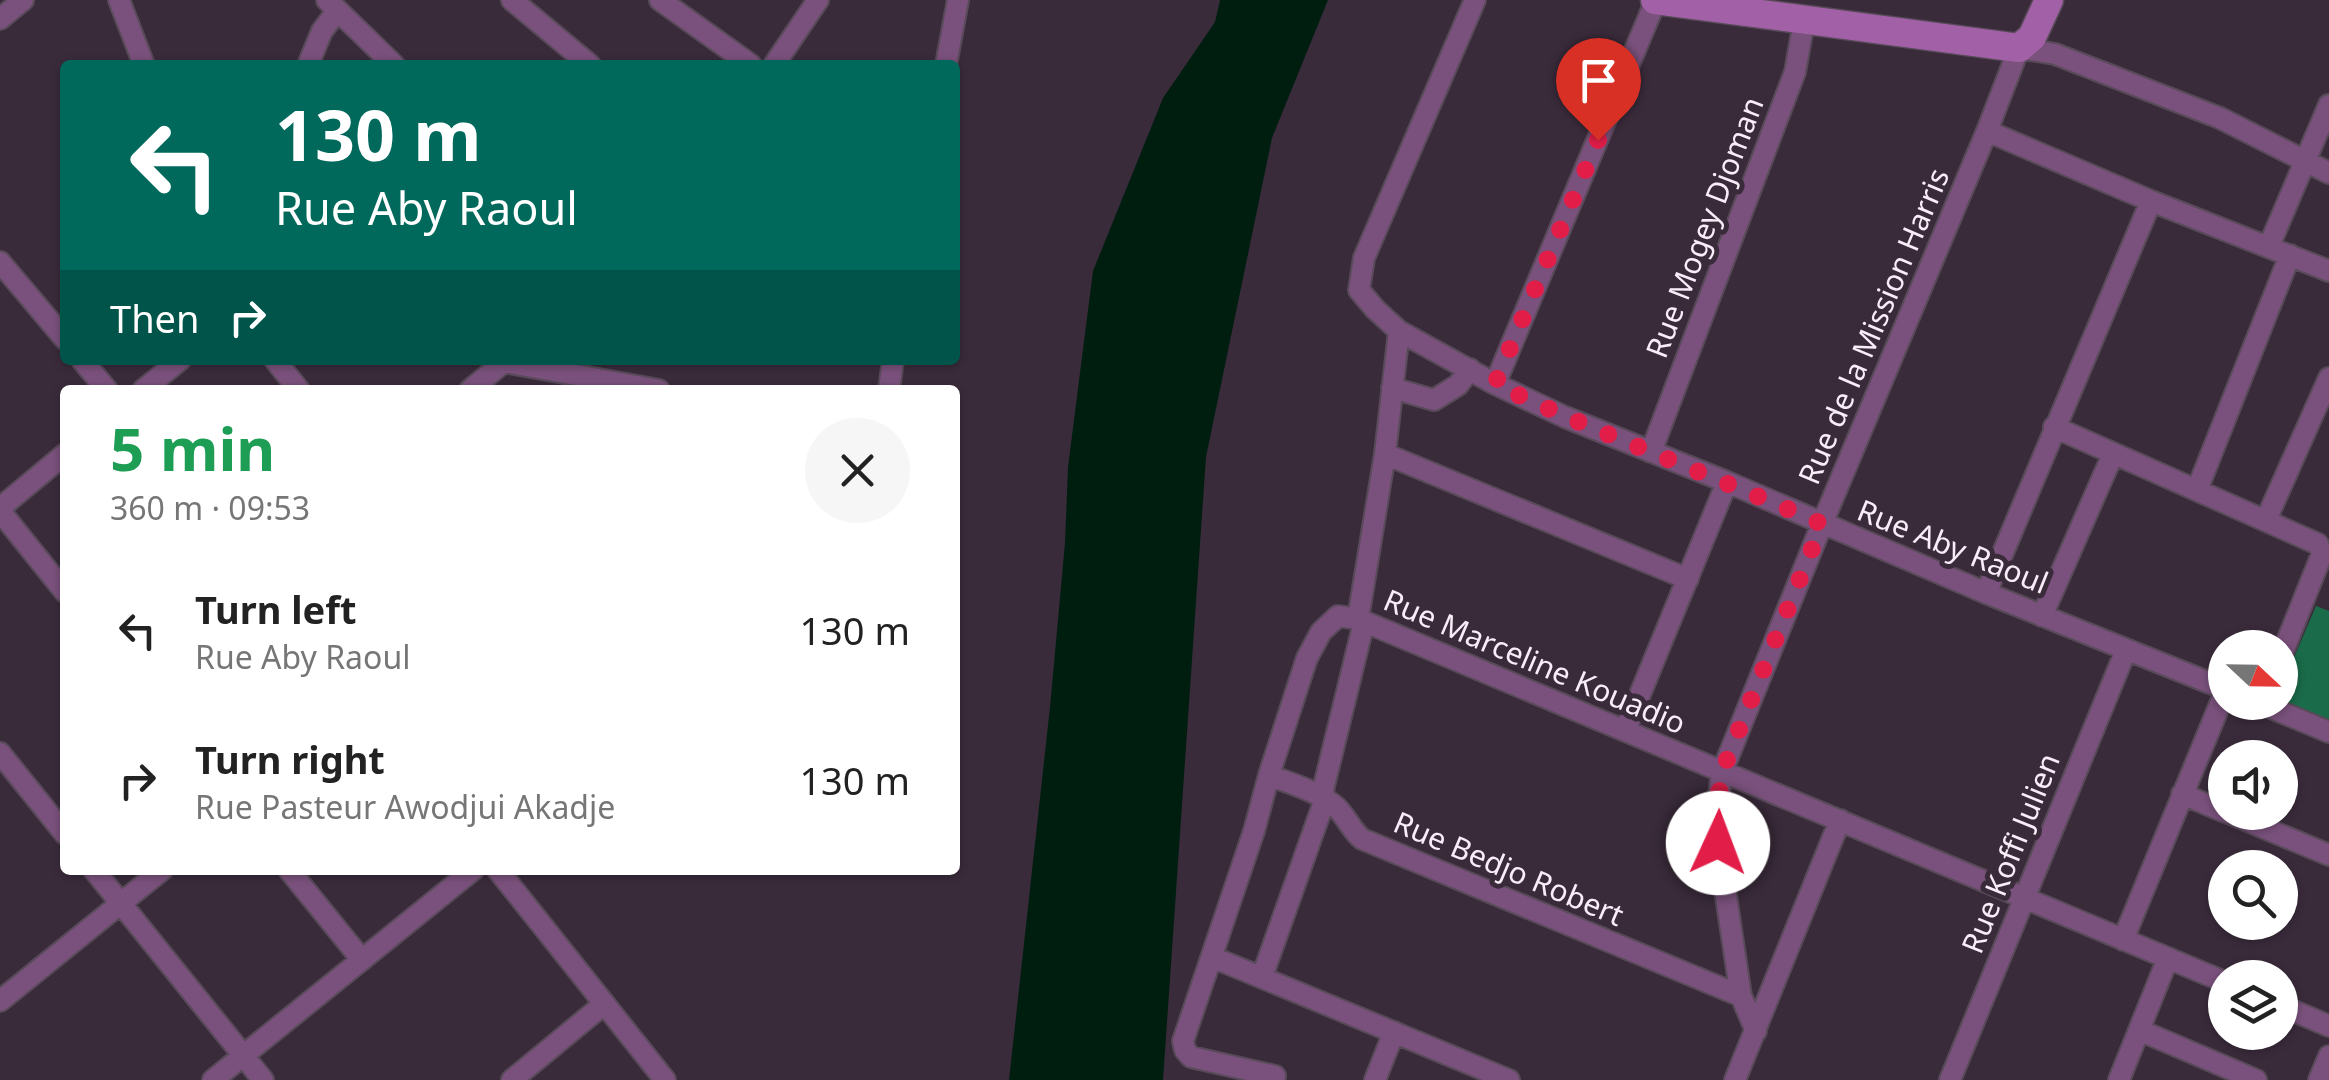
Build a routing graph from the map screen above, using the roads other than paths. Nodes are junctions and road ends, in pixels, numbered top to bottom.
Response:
1 (23, 0) edge
2 (119, 0) edge
3 (512, 0) edge
4 (660, 0) edge
5 (818, 0) edge
6 (958, 0) edge
7 (1475, 0) edge
8 (1656, 0) edge
9 (2049, 0) edge
10 (332, 6) edge
11 (1789, 13) edge
12 (0, 19) edge
13 (2018, 48) junction
14 (142, 60) edge
15 (310, 60) edge
16 (389, 60) edge
17 (584, 60) edge
18 (744, 60) edge
19 (777, 60) edge
20 (947, 60) edge
21 (2329, 105) edge
22 (1987, 131) junction
23 (2305, 162) junction
24 (2329, 173) edge
25 (2151, 201) junction
26 (2268, 246) junction
27 (2290, 255) junction
28 (0, 262) edge
29 (2329, 271) edge
30 (1400, 331) junction
31 (60, 334) edge
32 (86, 365) edge
33 (174, 365) edge
34 (279, 365) edge
35 (494, 365) edge
36 (520, 365) edge
37 (1470, 368) junction
38 (2329, 378) edge
39 (1495, 384) junction
40 (103, 385) edge
41 (150, 385) edge
42 (296, 385) edge
43 (475, 385) edge
44 (631, 385) edge
45 (1392, 388) junction
46 (2054, 427) junction
47 (1651, 452) junction
48 (1385, 454) junction
49 (2113, 454) junction
50 (60, 458) edge
51 (1728, 482) junction
52 (2197, 490) junction
53 (0, 510) edge
54 (2266, 520) junction
55 (1822, 524) junction
56 (1688, 579) junction
57 (60, 586) edge
58 (2308, 589) junction
59 (1986, 593) junction
60 (2329, 597) edge
61 (2042, 616) junction
62 (1361, 621) junction
63 (2292, 630) edge
64 (2126, 650) junction
65 (2208, 684) edge
66 (2298, 719) edge
67 (2213, 720) edge
68 (1625, 732) junction
69 (2329, 732) edge
70 (0, 753) edge
71 (1722, 772) junction
72 (1268, 776) junction
73 (2182, 794) junction
74 (1325, 798) junction
75 (2208, 805) edge
76 (1840, 820) junction
77 (60, 828) edge
78 (2269, 830) edge
79 (2329, 855) edge
80 (98, 875) edge
81 (156, 875) edge
82 (293, 875) edge
83 (467, 875) edge
84 (502, 875) edge
85 (2024, 898) junction
86 (120, 903) junction
87 (2124, 940) junction
88 (1212, 958) junction
89 (2168, 958) junction
90 (362, 960) junction
91 (2208, 975) edge
92 (1262, 977) junction
93 (1741, 996) junction
94 (0, 1000) edge
95 (604, 1004) junction
96 (2298, 1013) edge
97 (2329, 1026) edge
98 (2139, 1030) junction
99 (1756, 1031) junction
100 (1394, 1032) junction
101 (243, 1056) junction
102 (2329, 1056) edge
103 (1275, 1076) dead end
104 (212, 1080) edge
105 (262, 1080) edge
106 (512, 1080) edge
107 (665, 1080) edge
108 (1375, 1080) edge
109 (1508, 1080) edge
110 (1735, 1080) edge
111 (1950, 1080) edge
112 (2119, 1080) edge
113 (2256, 1080) edge
114 (2319, 1080) edge

1 - 12 street
2 - 14 street
3 - 17 street
4 - 18 street
5 - 19 street
6 - 20 street
7 - 30 street, Rue Aby Raoul
8 - 11 street
8 - 39 street
9 - 13 street
10 - 15 street
10 - 16 street
11 - 13 street
11 - 47 street, Rue Mogey Djoman
13 - 22 street, Rue de la Mission Harris
13 - 23 street
21 - 23 street
22 - 25 street
22 - 55 street, Rue de la Mission Harris
23 - 24 street
23 - 26 street
25 - 26 street
25 - 46 street
26 - 27 street
27 - 29 street
27 - 52 street
28 - 31 street
30 - 37 street, Rue Aby Raoul
30 - 45 street
32 - 40 street
33 - 41 street
34 - 42 street
35 - 43 street
36 - 44 street
37 - 39 street, Rue Aby Raoul
37 - 45 street
38 - 54 street
39 - 47 street, Rue Aby Raoul
45 - 48 street
46 - 49 street
46 - 59 street
47 - 51 street, Rue Aby Raoul
48 - 56 street
48 - 62 street
49 - 52 street
49 - 61 street
50 - 53 street
51 - 55 street, Rue Aby Raoul
51 - 56 street
52 - 54 street
53 - 57 street
54 - 58 street
55 - 59 street, Rue Aby Raoul
55 - 71 street, Rue de la Mission Harris
56 - 68 street
58 - 60 street
58 - 63 street
59 - 61 street, Rue Aby Raoul
61 - 64 street, Rue Aby Raoul
62 - 68 street, Rue Marceline Kouadio
62 - 72 street, Rue Marceline Kouadio
62 - 74 street
64 - 65 street, Rue Aby Raoul
64 - 85 street, Rue Koffi Julien
66 - 69 street
67 - 73 street
68 - 71 street, Rue Marceline Kouadio
70 - 77 street
71 - 76 street, Rue Marceline Kouadio
71 - 93 street, Rue de la Mission Harris
72 - 74 street, Rue Bedjo Robert
72 - 88 street, Rue Marceline Kouadio
73 - 75 street
73 - 87 street
74 - 92 street
74 - 93 street, Rue Bedjo Robert
76 - 85 street, Rue Marceline Kouadio
76 - 99 street
78 - 79 street
80 - 86 street
81 - 86 street
82 - 90 street
83 - 90 street
84 - 95 street
85 - 87 street, Rue Marceline Kouadio
85 - 111 street, Rue Koffi Julien
86 - 94 street
86 - 101 street
87 - 89 street, Rue Marceline Kouadio
88 - 92 street
88 - 103 street, Rue Marceline Kouadio
89 - 91 street, Rue Marceline Kouadio
89 - 98 street
90 - 101 street
92 - 100 street
93 - 99 street, Rue de la Mission Harris
95 - 106 street
95 - 107 street
96 - 97 street
98 - 112 street
98 - 113 street
99 - 110 street
100 - 108 street
100 - 109 street
101 - 104 street
101 - 105 street
102 - 114 street

